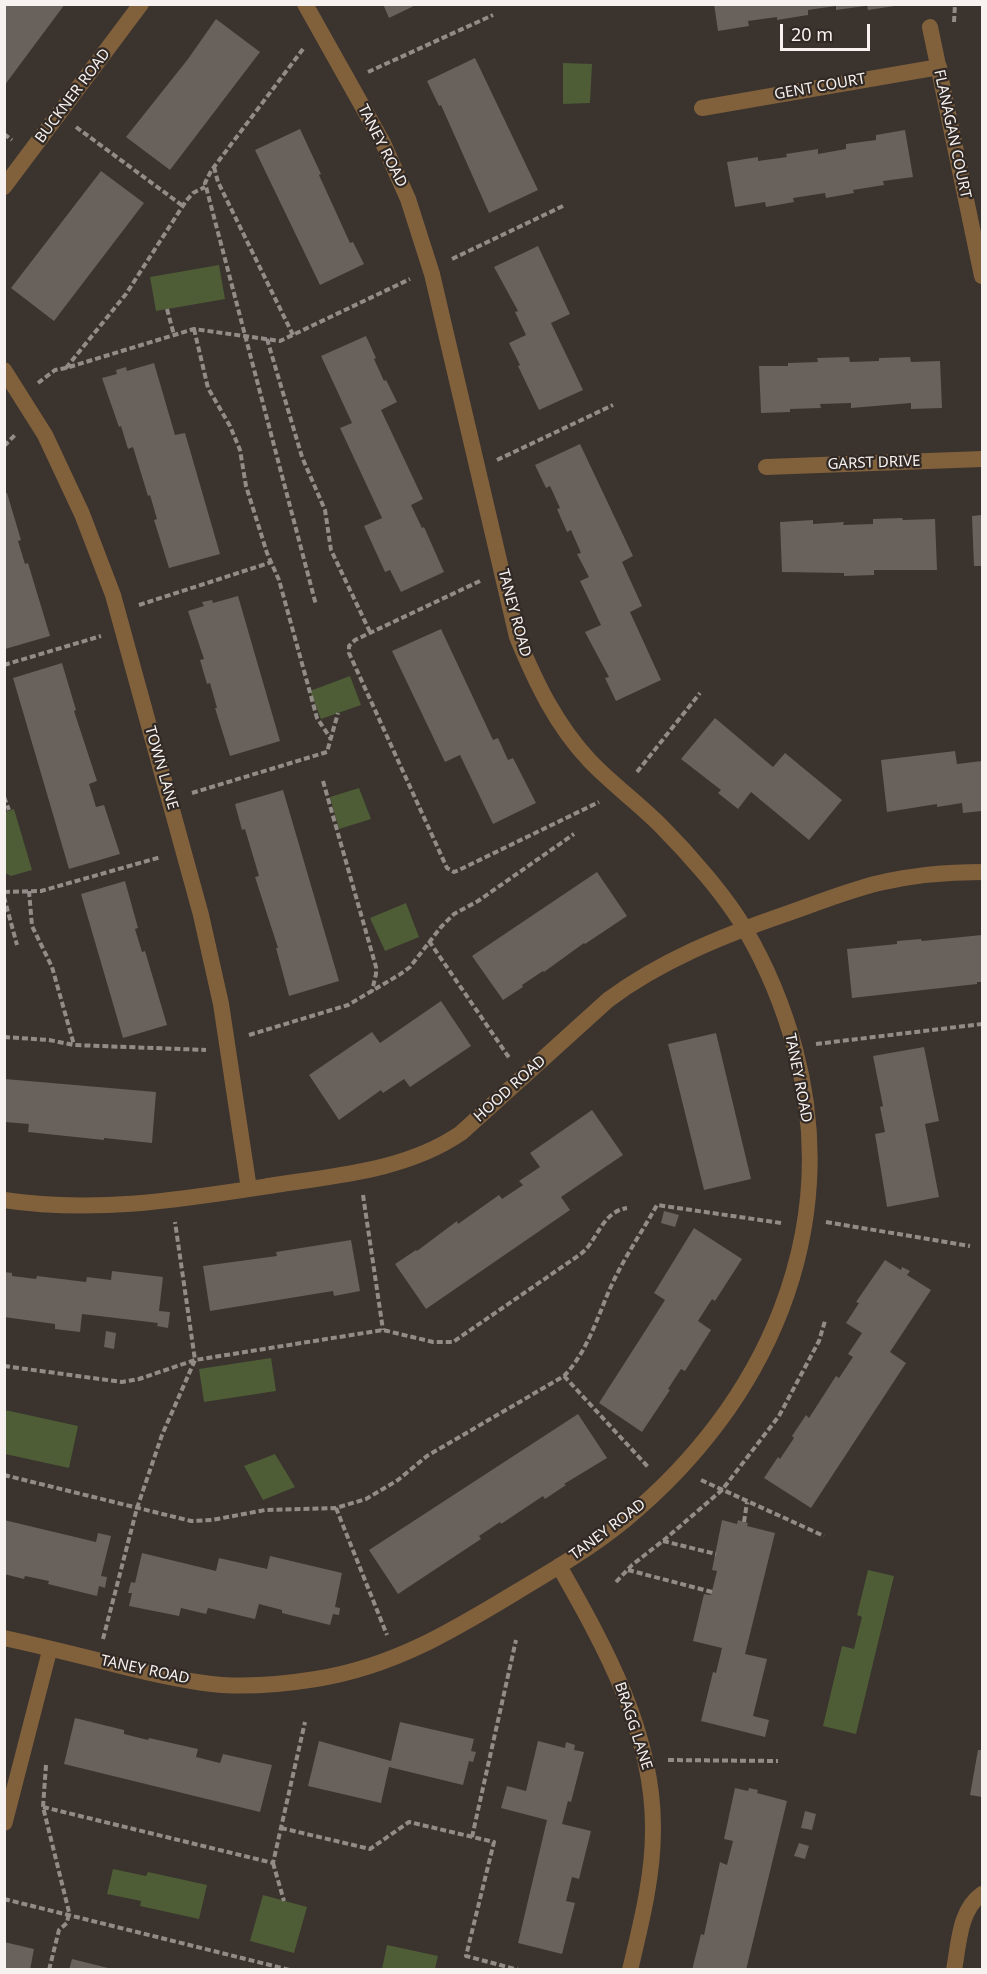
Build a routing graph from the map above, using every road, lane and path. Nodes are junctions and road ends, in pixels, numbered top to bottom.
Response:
1 (141, 4) edge
2 (305, 4) edge
3 (493, 15) dead end
4 (930, 27) dead end
5 (318, 28) junction
6 (939, 67) junction
7 (348, 81) junction
8 (702, 108) dead end
9 (97, 143) dead end
10 (214, 167) junction
11 (4, 187) edge
12 (205, 187) junction
13 (565, 205) dead end
14 (183, 206) junction
15 (430, 270) junction
16 (982, 276) edge
17 (167, 309) dead end
18 (194, 329) junction
19 (174, 335) junction
20 (293, 335) junction
21 (245, 336) junction
22 (267, 339) junction
23 (66, 368) junction
24 (4, 370) edge
25 (21, 395) junction
26 (613, 405) dead end
27 (982, 459) edge
28 (766, 467) dead end
29 (478, 470) junction
30 (272, 562) junction
31 (502, 571) junction
32 (315, 605) dead end
33 (117, 611) junction
34 (122, 630) junction
35 (370, 632) junction
36 (4, 665) edge
37 (700, 693) dead end
38 (338, 713) dead end
39 (331, 739) junction
40 (323, 782) dead end
41 (622, 791) junction
42 (4, 797) edge
43 (170, 800) junction
44 (9, 810) dead end
45 (574, 834) dead end
46 (184, 851) junction
47 (982, 872) edge
48 (28, 891) junction
49 (4, 892) edge
50 (4, 897) edge
51 (745, 928) junction
52 (429, 941) junction
53 (17, 945) dead end
54 (372, 991) junction
55 (982, 1024) edge
56 (4, 1036) edge
57 (74, 1045) junction
58 (227, 1047) junction
59 (795, 1047) junction
60 (523, 1077) junction
61 (360, 1171) junction
62 (249, 1189) junction
63 (4, 1200) edge
64 (172, 1201) junction
65 (627, 1208) dead end
66 (806, 1223) junction
67 (970, 1246) dead end
68 (825, 1321) dead end
69 (383, 1330) junction
70 (195, 1360) junction
71 (4, 1365) edge
72 (564, 1376) junction
73 (679, 1469) junction
74 (4, 1475) edge
75 (664, 1484) junction
76 (722, 1490) junction
77 (747, 1502) junction
78 (137, 1508) junction
79 (336, 1508) junction
80 (744, 1522) dead end
81 (824, 1536) dead end
82 (663, 1541) junction
83 (716, 1554) dead end
84 (559, 1566) junction
85 (627, 1570) junction
86 (616, 1582) dead end
87 (712, 1592) dead end
88 (4, 1638) edge
89 (516, 1641) dead end
90 (50, 1649) junction
91 (396, 1658) junction
92 (97, 1660) junction
93 (305, 1722) dead end
94 (645, 1760) junction
95 (778, 1761) dead end
96 (46, 1764) dead end
97 (43, 1807) junction
98 (5, 1823) edge
99 (281, 1828) junction
100 (472, 1837) junction
101 (273, 1863) junction
102 (982, 1894) edge
103 (4, 1899) edge
104 (284, 1901) dead end
105 (69, 1915) junction
106 (49, 1970) edge
107 (290, 1970) edge
108 (519, 1970) edge
109 (630, 1970) edge
110 (954, 1970) edge

1 - 11 street, BUCKNER ROAD
2 - 5 street, TANEY ROAD
3 - 7 path
4 - 6 street, FLANAGAN COURT
5 - 7 street, TANEY ROAD
5 - 10 path
6 - 8 street, GENT COURT
6 - 16 street, FLANAGAN COURT
7 - 15 street, TANEY ROAD
9 - 14 path
10 - 12 path
10 - 20 path
12 - 14 path
12 - 21 path
13 - 15 path
14 - 23 path
15 - 20 path
15 - 29 street, TANEY ROAD
17 - 19 path
18 - 19 path
18 - 21 path
18 - 30 path
19 - 23 path
20 - 22 path
21 - 22 path
21 - 32 path
22 - 35 path
23 - 25 path
24 - 25 street, TOWN LANE
25 - 33 street, TOWN LANE
26 - 29 path
27 - 28 street, GARST DRIVE
29 - 31 street, TANEY ROAD
30 - 33 path
30 - 39 path
31 - 35 path
31 - 41 street, TANEY ROAD
33 - 34 street, TOWN LANE
34 - 36 path
34 - 43 street, TOWN LANE
35 - 41 path
37 - 41 path
38 - 39 path
39 - 43 path
40 - 54 path
41 - 51 street, TANEY ROAD
42 - 44 path
43 - 46 street, TOWN LANE
45 - 52 path
46 - 48 path
46 - 58 street, TOWN LANE
47 - 51 street, HOOD ROAD
48 - 49 path
48 - 57 path
50 - 53 path
51 - 59 street, TANEY ROAD
51 - 60 street, HOOD ROAD
52 - 54 path
52 - 60 path
54 - 58 path
55 - 59 path
56 - 57 path
57 - 58 path
58 - 62 street, TOWN LANE
59 - 66 street, TANEY ROAD
60 - 61 street, HOOD ROAD
61 - 62 street, HOOD ROAD
61 - 69 path
62 - 64 street, HOOD ROAD
63 - 64 street, HOOD ROAD
64 - 70 path
65 - 69 path
66 - 67 path
66 - 72 path
66 - 73 street, TANEY ROAD
68 - 76 path
69 - 70 path
70 - 71 path
70 - 78 path
72 - 75 path
72 - 79 path
73 - 75 street, TANEY ROAD
73 - 76 path
74 - 78 path
75 - 84 street, TANEY ROAD
76 - 77 path
76 - 82 path
77 - 80 path
77 - 81 path
78 - 79 path
78 - 92 path
79 - 91 path
82 - 83 path
82 - 85 path
84 - 91 street, TANEY ROAD
84 - 94 street, BRAGG LANE
85 - 86 path
85 - 87 path
88 - 90 street, TANEY ROAD
89 - 100 path
90 - 92 street, TANEY ROAD
90 - 98 lane
91 - 92 street, TANEY ROAD
93 - 99 path
94 - 95 path
94 - 109 street, BRAGG LANE
96 - 97 path
97 - 101 path
97 - 105 path
99 - 100 path
99 - 101 path
100 - 108 path
101 - 104 path
102 - 110 street
103 - 105 path
105 - 106 path
105 - 107 path

